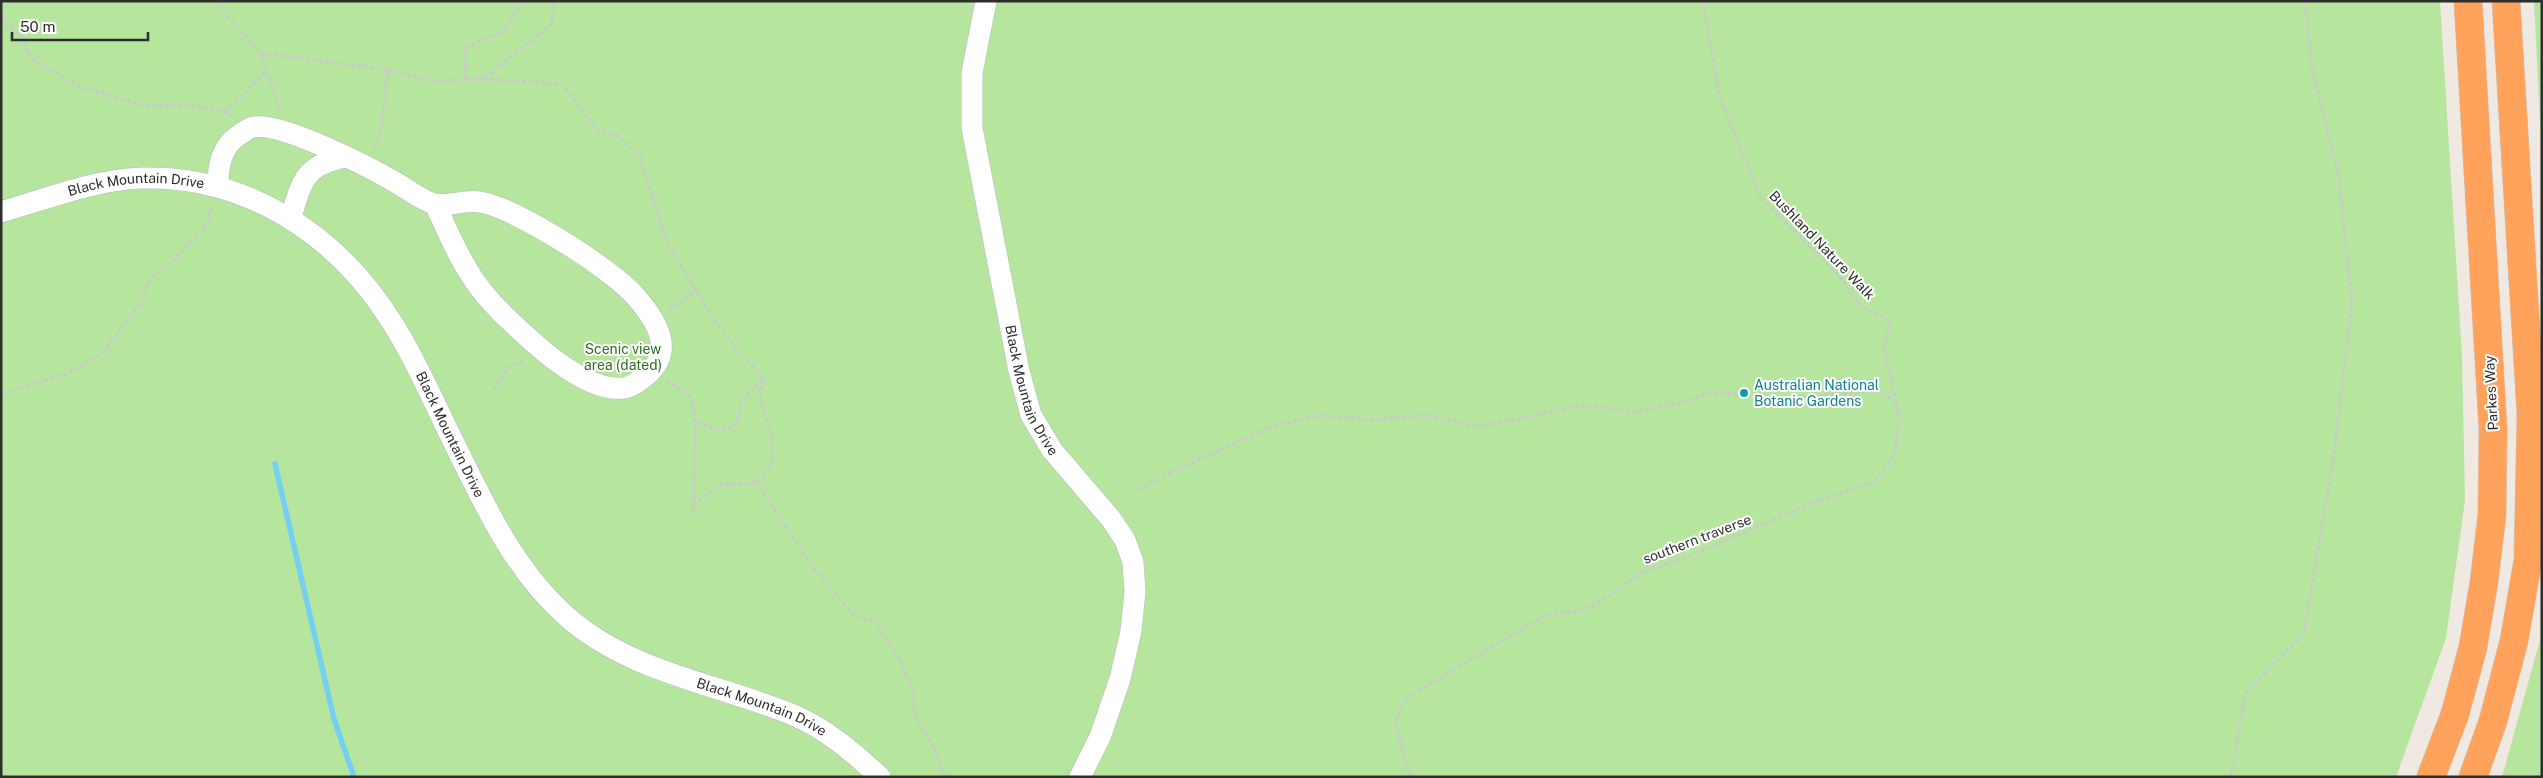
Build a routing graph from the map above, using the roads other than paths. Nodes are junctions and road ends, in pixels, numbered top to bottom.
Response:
1 (986, 1) edge
2 (2468, 1) edge
3 (2506, 1) edge
4 (345, 157) junction
5 (218, 187) junction
6 (435, 204) junction
7 (1, 212) edge
8 (291, 217) junction
9 (880, 777) edge
10 (1080, 777) edge
11 (2431, 777) edge
12 (2473, 777) edge

1 - 10 street, Black Mountain Drive
2 - 11 highway, Parkes Way
3 - 12 highway
4 - 5 street
4 - 6 street
4 - 8 street
5 - 7 street, Black Mountain Drive
5 - 8 street, Black Mountain Drive
6 - 6 street
8 - 9 street, Black Mountain Drive

